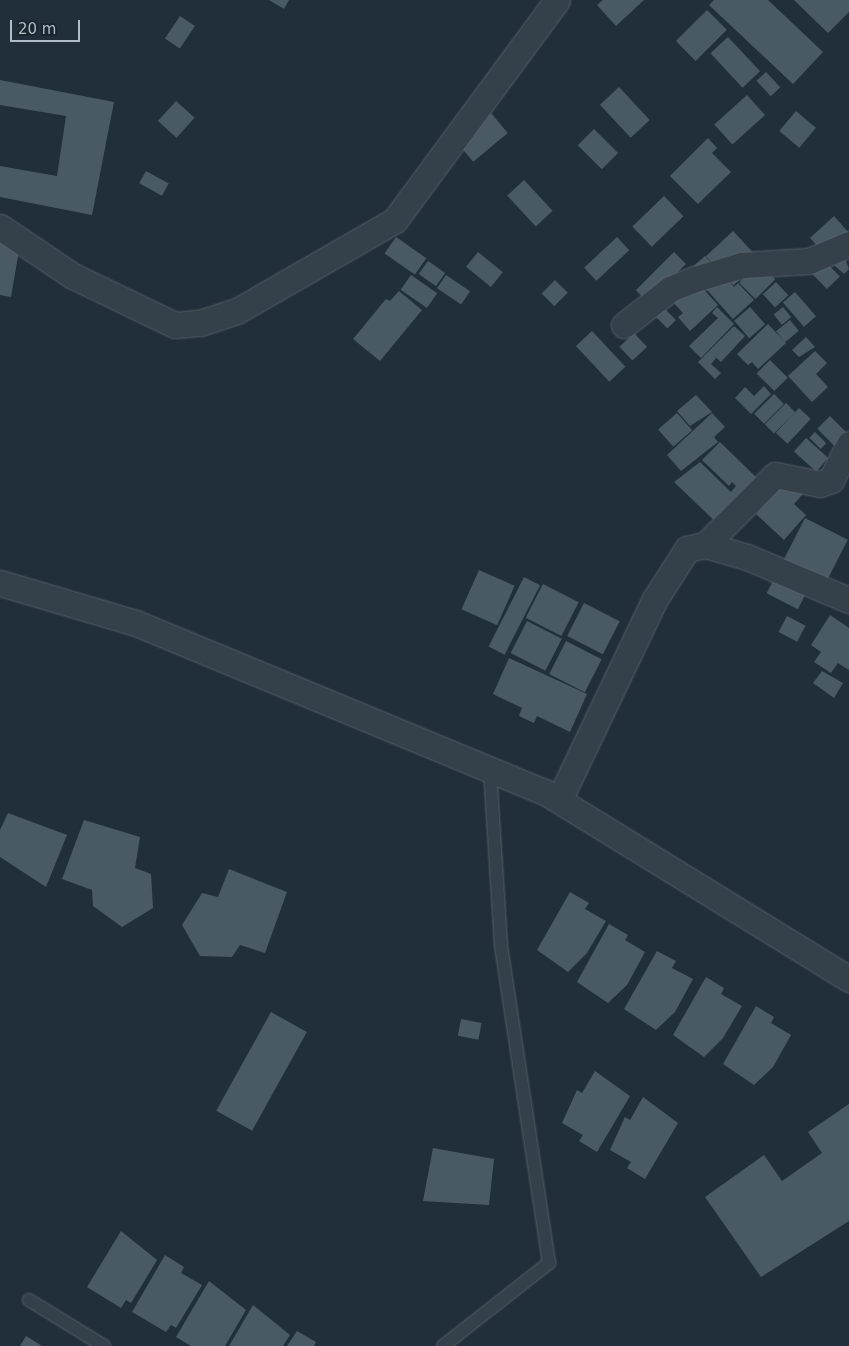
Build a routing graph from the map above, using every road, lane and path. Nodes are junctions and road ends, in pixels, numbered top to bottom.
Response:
1 (557, 0) edge
2 (0, 228) edge
3 (849, 244) edge
4 (624, 325) dead end
5 (849, 444) edge
6 (705, 545) junction
7 (0, 583) edge
8 (849, 600) edge
9 (490, 768) junction
10 (559, 800) junction
11 (849, 979) edge
12 (29, 1300) dead end
13 (104, 1346) edge
14 (444, 1346) edge

1 - 2 street
3 - 4 street
5 - 6 street
6 - 8 street
6 - 10 street
7 - 9 street
9 - 10 street
9 - 14 lane
10 - 11 street
12 - 13 lane

